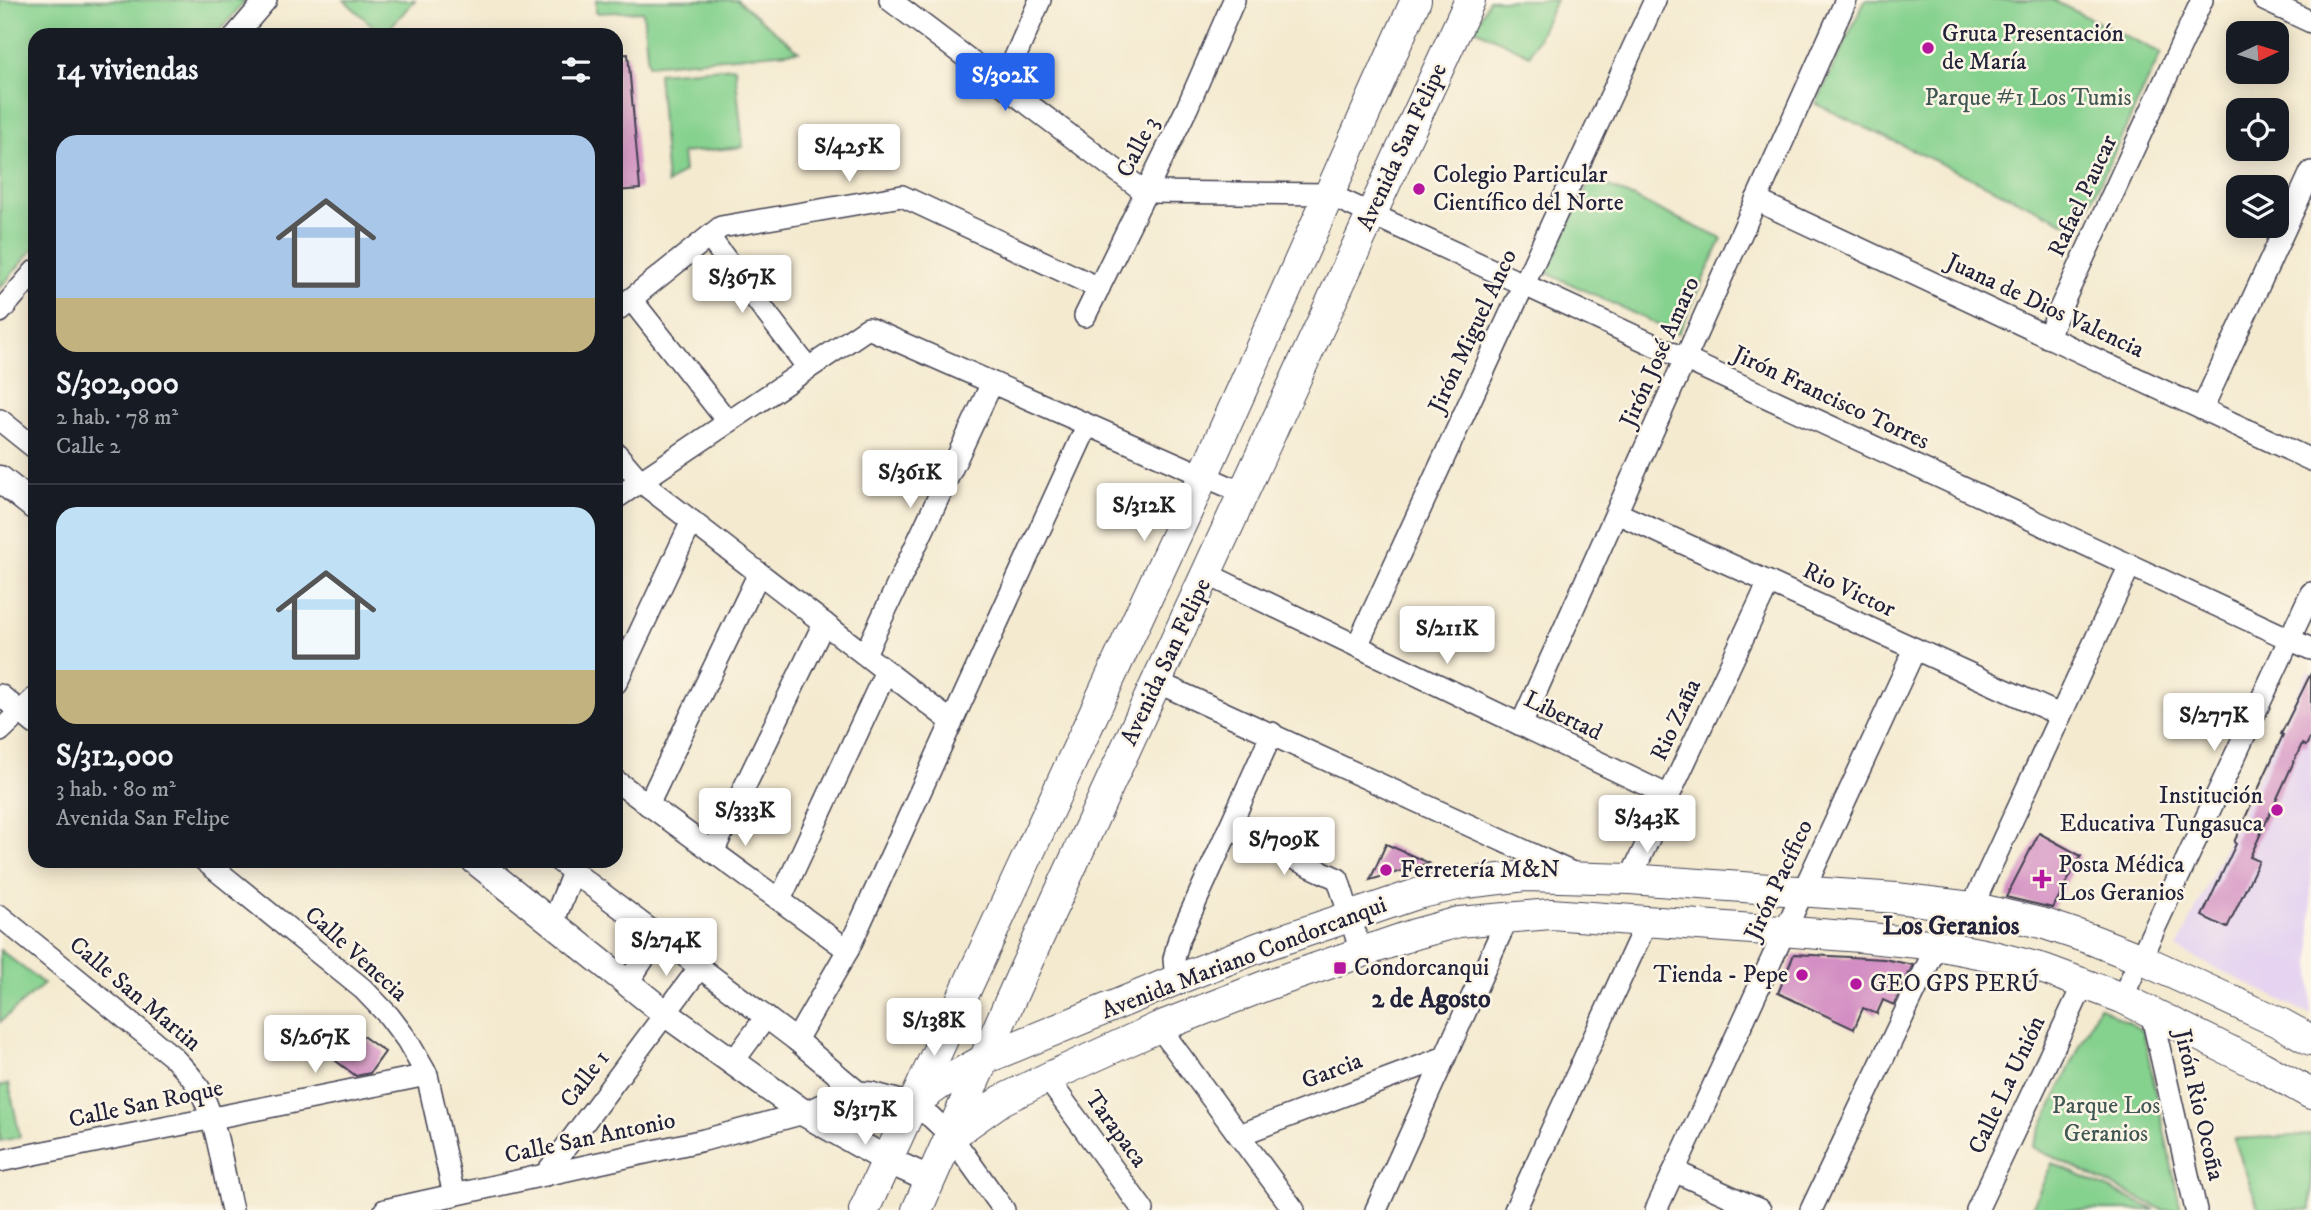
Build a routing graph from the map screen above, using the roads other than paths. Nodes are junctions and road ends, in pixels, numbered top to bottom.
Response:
1 (266, 0) edge
2 (890, 0) edge
3 (1040, 0) edge
4 (1234, 0) edge
5 (1416, 0) edge
6 (1469, 0) edge
7 (1656, 0) edge
8 (1846, 0) edge
9 (2202, 0) edge
10 (2264, 0) edge
11 (2311, 22) edge
12 (242, 28) edge
13 (1003, 85) junction
14 (2311, 172) edge
15 (1145, 192) junction
16 (1328, 194) junction
17 (1756, 200) junction
18 (1372, 214) junction
19 (709, 237) junction
20 (28, 279) edge
21 (1524, 285) junction
22 (1098, 288) junction
23 (623, 305) edge
24 (0, 312) edge
25 (1085, 316) dead end
26 (2047, 337) junction
27 (1685, 359) junction
28 (808, 368) junction
29 (992, 383) junction
30 (2202, 409) junction
31 (0, 420) edge
32 (728, 422) junction
33 (1087, 426) junction
34 (28, 442) edge
35 (2311, 460) edge
36 (623, 461) edge
37 (1203, 475) junction
38 (0, 479) edge
39 (640, 482) junction
40 (623, 493) edge
41 (1243, 493) junction
42 (28, 501) edge
43 (1616, 513) junction
44 (692, 521) junction
45 (2130, 565) junction
46 (759, 573) junction
47 (1207, 574) junction
48 (1769, 582) junction
49 (2311, 593) edge
50 (824, 623) junction
51 (2290, 639) junction
52 (1357, 646) junction
53 (1915, 649) junction
54 (2311, 649) edge
55 (865, 654) junction
56 (623, 668) edge
57 (887, 671) junction
58 (1157, 682) junction
59 (0, 695) edge
60 (28, 710) edge
61 (28, 712) edge
62 (2060, 715) junction
63 (952, 722) junction
64 (1521, 725) junction
65 (0, 731) edge
66 (1272, 733) junction
67 (623, 786) edge
68 (1669, 796) junction
69 (648, 805) junction
70 (1230, 829) junction
71 (713, 852) junction
72 (214, 868) edge
73 (489, 868) edge
74 (566, 868) edge
75 (569, 868) edge
76 (1583, 877) junction
77 (1630, 879) junction
78 (1803, 892) junction
79 (780, 900) junction
80 (1972, 907) junction
81 (0, 916) edge
82 (1349, 916) junction
83 (1508, 917) junction
84 (1647, 921) junction
85 (553, 923) junction
86 (1785, 931) junction
87 (659, 936) junction
88 (1937, 945) junction
89 (848, 950) junction
90 (1361, 952) junction
91 (2141, 959) junction
92 (699, 967) junction
93 (1176, 980) junction
94 (628, 982) junction
95 (2084, 983) junction
96 (2122, 998) junction
97 (2151, 1012) junction
98 (666, 1014) junction
99 (766, 1017) junction
100 (1159, 1027) junction
101 (796, 1040) junction
102 (2311, 1040) edge
103 (1445, 1057) junction
104 (985, 1059) junction
105 (733, 1062) junction
106 (427, 1075) junction
107 (1046, 1078) junction
108 (858, 1092) junction
109 (2311, 1094) edge
110 (912, 1104) junction
111 (804, 1113) junction
112 (211, 1117) junction
113 (1239, 1135) junction
114 (950, 1136) junction
115 (887, 1160) junction
116 (0, 1161) edge
117 (1674, 1171) junction
118 (545, 1175) junction
119 (931, 1180) junction
120 (454, 1195) junction
121 (232, 1210) edge
122 (385, 1210) edge
123 (864, 1210) edge
124 (917, 1210) edge
125 (1004, 1210) edge
126 (1143, 1210) edge
127 (1294, 1210) edge
128 (1376, 1210) edge
129 (1516, 1210) edge
130 (1656, 1210) edge
131 (1760, 1210) edge
132 (1811, 1210) edge
133 (1977, 1210) edge
134 (2196, 1210) edge

1 - 12 street
2 - 13 street
3 - 13 street
4 - 15 street, Calle 3
5 - 16 main road, Avenida San Felipe
6 - 18 main road, Avenida San Felipe
7 - 21 street, Jirón Miguel Anco
8 - 17 street, Jirón José Amaro
9 - 26 street, Rafael Paucar
10 - 11 street
13 - 15 street
14 - 30 street
15 - 16 street
15 - 22 street, Calle 3
16 - 18 street, Jirón Francisco Torres
16 - 37 main road, Avenida San Felipe
17 - 26 street, Juana de Dios Valencia
17 - 27 street, Jirón José Amaro
18 - 21 street, Jirón Francisco Torres
18 - 41 main road, Avenida San Felipe
19 - 22 street
19 - 23 street
19 - 28 street
20 - 24 street
21 - 27 street, Jirón Francisco Torres
21 - 52 street, Jirón Miguel Anco
22 - 25 street, Calle 3
23 - 32 street
26 - 30 street, Juana de Dios Valencia
27 - 43 street, Jirón José Amaro
27 - 45 street, Jirón Francisco Torres
28 - 29 street
28 - 32 street
29 - 33 street
29 - 55 street
30 - 35 street, Juana de Dios Valencia
31 - 34 street
32 - 39 street
33 - 37 street
33 - 63 street
36 - 39 street
37 - 41 street
37 - 110 main road, Avenida San Felipe
38 - 42 street
39 - 40 street
39 - 44 street
41 - 47 main road, Avenida San Felipe
43 - 48 street, Rio Victor
43 - 64 street, Jirón José Amaro
44 - 46 street
44 - 56 street
45 - 51 street, Jirón Francisco Torres
45 - 62 street
46 - 50 street
46 - 69 street
47 - 52 street, Libertad
47 - 58 main road, Avenida San Felipe
48 - 53 street, Rio Victor
48 - 68 street, Rio Zaña
49 - 51 street
50 - 55 street
50 - 71 street
51 - 54 street, Jirón Francisco Torres
51 - 91 street
52 - 64 street, Libertad
53 - 62 street, Rio Victor
53 - 78 street, Jirón Pacífico
55 - 57 street
57 - 63 street
57 - 79 street
58 - 66 street
58 - 104 main road, Avenida San Felipe
59 - 60 street
61 - 65 street
62 - 80 street
63 - 89 street
64 - 68 street, Libertad
66 - 70 street
66 - 76 street
67 - 69 street
68 - 77 street, Rio Zaña
69 - 71 street
70 - 82 street
70 - 93 street
71 - 79 street
72 - 106 street, Calle Venecia
73 - 85 street
74 - 85 street
75 - 87 street
76 - 77 main road, Avenida Mariano Condorcanqui
76 - 82 main road, Avenida Mariano Condorcanqui
77 - 78 main road, Avenida Mariano Condorcanqui
78 - 80 main road, Avenida Mariano Condorcanqui
78 - 86 street, Jirón Pacífico
79 - 89 street
80 - 91 main road, Avenida Mariano Condorcanqui
81 - 112 street, Calle San Martin
82 - 90 street
82 - 93 main road, Avenida Mariano Condorcanqui
83 - 84 main road, Avenida Mariano Condorcanqui
83 - 90 main road, Avenida Mariano Condorcanqui
83 - 103 street
84 - 86 main road, Avenida Mariano Condorcanqui
84 - 129 street
85 - 94 street
86 - 88 main road, Avenida Mariano Condorcanqui
86 - 117 street, Jirón Pacífico
87 - 92 street
87 - 94 street
88 - 95 main road, Avenida Mariano Condorcanqui
88 - 132 street
89 - 101 street
90 - 100 main road, Avenida Mariano Condorcanqui
91 - 96 street
91 - 102 main road, Avenida Mariano Condorcanqui
92 - 98 street, Calle 1
92 - 99 street
93 - 104 main road, Avenida Mariano Condorcanqui
94 - 98 street
95 - 96 main road, Avenida Mariano Condorcanqui
95 - 133 street, Calle La Unión
96 - 97 main road, Avenida Mariano Condorcanqui
97 - 109 main road, Avenida Mariano Condorcanqui
97 - 134 street, Jirón Rio Ocoña
98 - 105 street
98 - 118 street, Calle 1
99 - 101 street
99 - 105 street
100 - 107 main road, Avenida Mariano Condorcanqui
100 - 113 street
101 - 108 street
103 - 113 street, Garcia
103 - 128 street
104 - 110 main road, Avenida Mariano Condorcanqui
104 - 114 main road, Avenida San Felipe
105 - 111 street
106 - 112 street, Calle San Roque
106 - 120 street, Calle Venecia
107 - 114 main road, Avenida Mariano Condorcanqui
107 - 126 street, Tarapaca
108 - 110 street
108 - 111 street
110 - 114 street
110 - 115 main road, Avenida San Felipe
111 - 115 street
111 - 118 street, Calle San Antonio
112 - 116 street, Calle San Roque
112 - 121 street, Calle San Martin
113 - 127 street
114 - 119 main road, Avenida San Felipe
114 - 125 street
115 - 119 street
115 - 123 main road, Avenida San Felipe
117 - 130 street, Jirón Pacífico
117 - 131 street
118 - 120 street, Calle San Antonio
119 - 124 main road, Avenida San Felipe
120 - 122 street, Calle San Antonio

